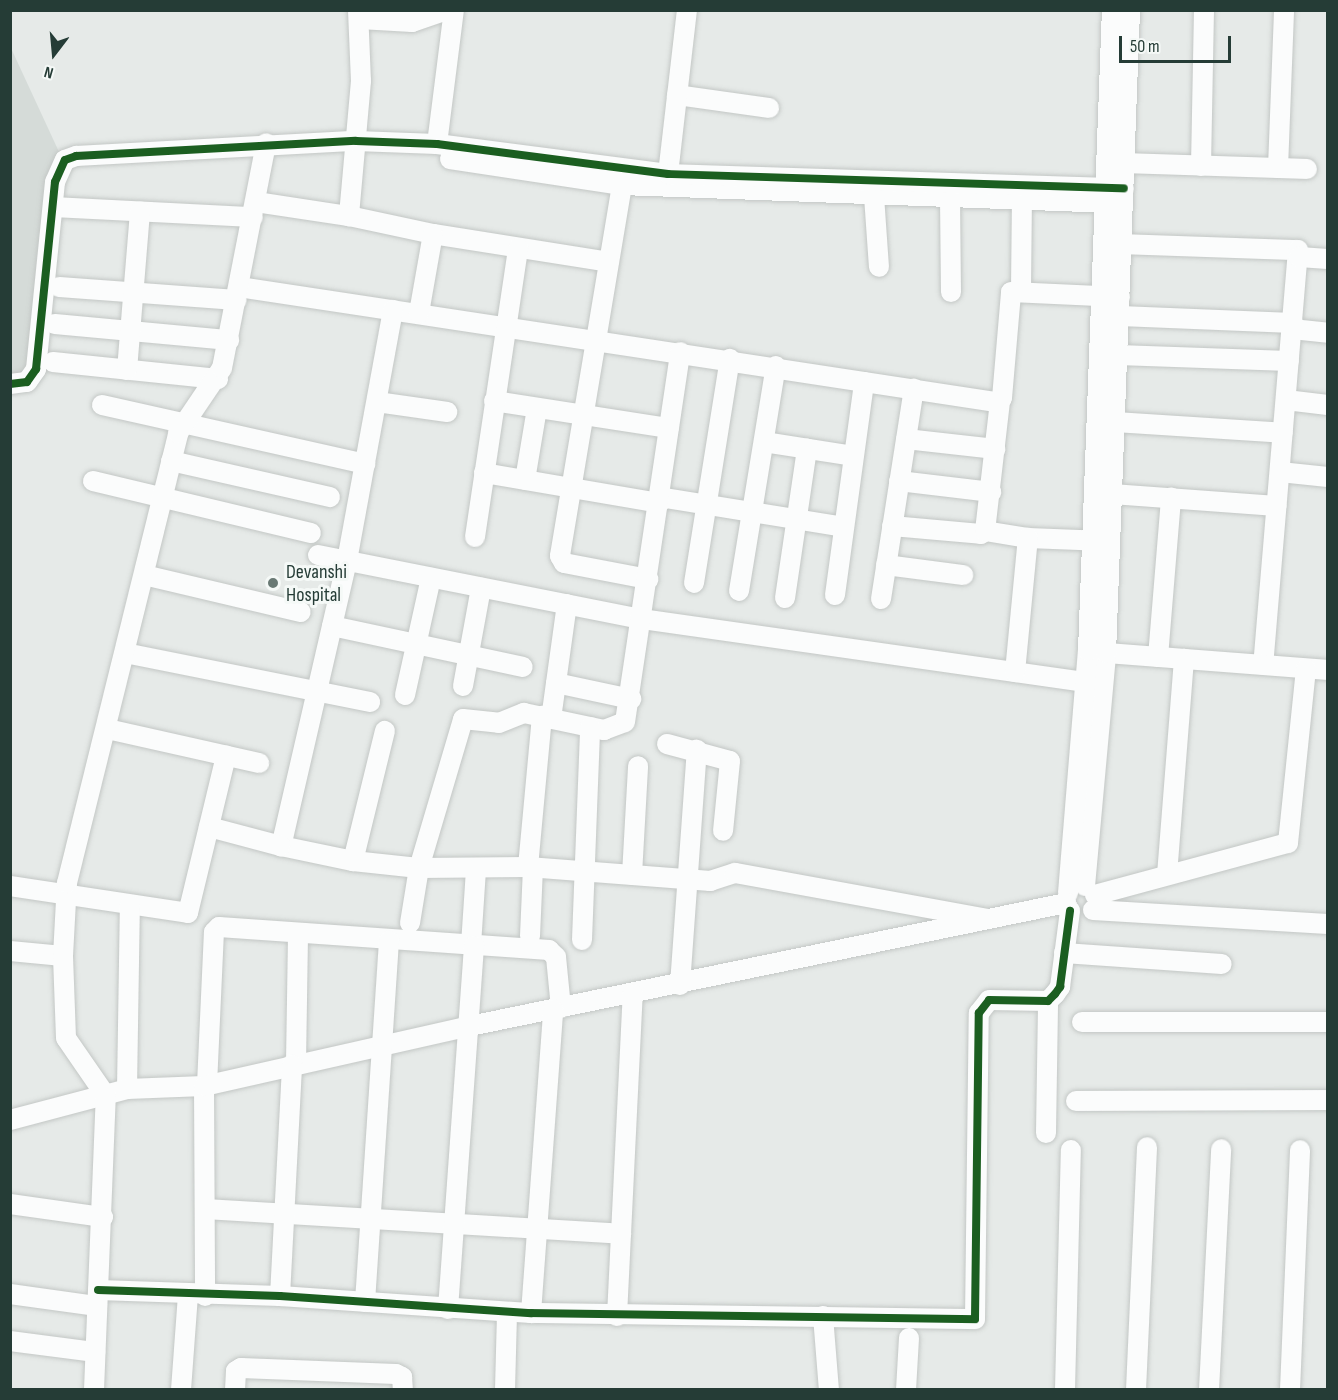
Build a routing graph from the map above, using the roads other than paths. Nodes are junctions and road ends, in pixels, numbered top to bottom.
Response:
1 (446, 10) edge
2 (454, 10) edge
3 (687, 10) edge
4 (1112, 10) edge
5 (1130, 10) edge
6 (1204, 10) edge
7 (1284, 10) edge
8 (359, 15) edge
9 (677, 95) junction
10 (769, 108) dead end
11 (356, 141) junction
12 (266, 143) junction
13 (381, 143) junction
14 (437, 144) junction
15 (1125, 164) junction
16 (1201, 166) junction
17 (1278, 168) junction
18 (1307, 169) dead end
19 (668, 174) junction
20 (622, 185) junction
21 (1115, 195) junction
22 (874, 196) junction
23 (950, 198) junction
24 (1022, 200) junction
25 (53, 207) junction
26 (255, 209) junction
27 (140, 212) junction
28 (349, 216) junction
29 (434, 234) junction
30 (1122, 244) junction
31 (518, 248) junction
32 (1299, 257) junction
33 (1328, 259) edge
34 (609, 262) junction
35 (879, 267) dead end
36 (59, 287) dead end
37 (1021, 290) junction
38 (133, 292) junction
39 (951, 292) dead end
40 (238, 293) junction
41 (1114, 303) junction
42 (393, 310) junction
43 (419, 314) junction
44 (55, 324) dead end
45 (505, 326) junction
46 (1292, 326) junction
47 (130, 330) junction
48 (1328, 333) edge
49 (597, 339) junction
50 (229, 340) junction
51 (680, 352) junction
52 (1118, 355) junction
53 (730, 359) junction
54 (1289, 361) junction
55 (53, 363) dead end
56 (776, 366) junction
57 (127, 370) junction
58 (218, 379) junction
59 (864, 382) junction
60 (10, 384) edge
61 (914, 389) junction
62 (1286, 400) junction
63 (494, 401) junction
64 (1000, 401) junction
65 (377, 402) junction
66 (102, 405) dead end
67 (1328, 405) edge
68 (537, 408) junction
69 (447, 412) dead end
70 (583, 415) junction
71 (1115, 422) junction
72 (182, 423) junction
73 (669, 428) junction
74 (1283, 433) junction
75 (906, 439) junction
76 (764, 442) junction
77 (807, 449) junction
78 (995, 449) junction
79 (853, 456) junction
80 (171, 461) junction
81 (365, 464) junction
82 (1280, 472) junction
83 (484, 473) junction
84 (1328, 477) edge
85 (525, 480) junction
86 (93, 481) dead end
87 (899, 481) junction
88 (570, 488) junction
89 (991, 492) junction
90 (1112, 494) junction
91 (330, 497) dead end
92 (1171, 498) junction
93 (162, 499) junction
94 (659, 500) junction
95 (707, 505) junction
96 (1277, 506) junction
97 (752, 512) junction
98 (796, 519) junction
99 (892, 526) junction
100 (844, 527) junction
101 (986, 531) junction
102 (311, 533) dead end
103 (475, 537) dead end
104 (1028, 538) junction
105 (1102, 541) junction
106 (318, 555) dead end
107 (347, 561) junction
108 (886, 565) junction
109 (144, 575) junction
110 (963, 575) dead end
111 (431, 578) junction
112 (648, 579) junction
113 (694, 583) dead end
114 (481, 588) junction
115 (739, 591) dead end
116 (835, 594) dead end
117 (785, 598) dead end
118 (881, 599) dead end
119 (567, 604) junction
120 (301, 612) dead end
121 (642, 619) junction
122 (333, 626) junction
123 (415, 644) junction
124 (1097, 652) junction
125 (125, 654) junction
126 (469, 656) junction
127 (1158, 657) junction
128 (1184, 659) junction
129 (1263, 665) junction
130 (523, 667) dead end
131 (1306, 669) junction
132 (1328, 670) edge
133 (1015, 672) junction
134 (1085, 682) junction
135 (556, 683) junction
136 (463, 686) dead end
137 (317, 692) junction
138 (405, 695) dead end
139 (631, 699) junction
140 (370, 702) dead end
141 (547, 717) junction
142 (590, 727) junction
143 (107, 729) junction
144 (385, 731) dead end
145 (667, 744) dead end
146 (697, 750) junction
147 (226, 756) junction
148 (259, 763) dead end
149 (638, 766) dead end
150 (208, 827) junction
151 (723, 831) dead end
152 (281, 846) junction
153 (353, 861) junction
154 (531, 867) junction
155 (419, 868) junction
156 (476, 869) junction
157 (583, 871) junction
158 (632, 875) junction
159 (1167, 875) junction
160 (687, 880) junction
161 (10, 886) edge
162 (67, 893) junction
163 (1079, 899) junction
164 (130, 905) junction
165 (988, 919) junction
166 (410, 923) dead end
167 (1328, 924) edge
168 (298, 934) junction
169 (530, 936) dead end
170 (582, 940) dead end
171 (389, 941) junction
172 (473, 946) junction
173 (10, 951) edge
174 (1064, 953) junction
175 (63, 956) junction
176 (1222, 964) dead end
177 (680, 985) junction
178 (633, 994) junction
179 (1048, 1001) junction
180 (557, 1009) junction
181 (1082, 1022) dead end
182 (1328, 1022) edge
183 (470, 1026) junction
184 (383, 1045) junction
185 (294, 1064) junction
186 (206, 1085) junction
187 (127, 1089) junction
188 (106, 1096) junction
189 (1328, 1100) edge
190 (1076, 1101) dead end
191 (10, 1120) edge
192 (1046, 1133) dead end
193 (1147, 1147) dead end
194 (1221, 1149) dead end
195 (1071, 1150) dead end
196 (1300, 1150) dead end
197 (10, 1204) edge
198 (205, 1209) junction
199 (284, 1214) junction
200 (103, 1217) junction
201 (371, 1218) junction
202 (455, 1224) junction
203 (537, 1229) junction
204 (621, 1234) junction
205 (10, 1294) edge
206 (196, 1296) junction
207 (280, 1296) junction
208 (97, 1298) junction
209 (365, 1302) junction
210 (448, 1309) junction
211 (507, 1312) junction
212 (531, 1313) junction
213 (617, 1316) junction
214 (823, 1316) junction
215 (909, 1338) dead end
216 (10, 1341) edge
217 (95, 1352) junction
218 (320, 1380) edge
219 (94, 1389) edge
220 (181, 1389) edge
221 (235, 1389) edge
222 (403, 1389) edge
223 (505, 1389) edge
224 (829, 1389) edge
225 (906, 1389) edge
226 (1065, 1389) edge
227 (1136, 1389) edge
228 (1209, 1389) edge
229 (1290, 1389) edge

1 - 8 street
2 - 14 street
3 - 9 street
4 - 21 street
5 - 15 street
6 - 16 street
7 - 17 street
8 - 11 street
9 - 10 street
9 - 19 street
11 - 12 street
11 - 13 street
11 - 28 street
12 - 25 street
12 - 26 street
13 - 14 street
13 - 20 street
14 - 19 street
15 - 16 street
15 - 21 street
16 - 17 street
17 - 18 street
19 - 21 street
20 - 22 street
20 - 34 street
21 - 24 street
21 - 30 street
21 - 41 street
22 - 23 street
22 - 35 street
23 - 24 street
23 - 39 street
24 - 37 street
25 - 27 street
25 - 60 street
26 - 27 street
26 - 28 street
26 - 40 street
27 - 38 street
28 - 29 street
29 - 31 street
29 - 43 street
30 - 32 street
30 - 41 street
31 - 34 street
31 - 45 street
32 - 33 street
32 - 46 street
34 - 49 street
36 - 38 street
37 - 41 street
37 - 64 street
38 - 40 street
38 - 47 street
40 - 42 street
40 - 50 street
41 - 46 street
41 - 52 street
41 - 105 street
42 - 43 street
42 - 65 street
43 - 45 street
44 - 47 street
45 - 49 street
45 - 63 street
46 - 48 street
46 - 54 street
47 - 50 street
47 - 57 street
49 - 51 street
49 - 70 street
50 - 58 street
51 - 53 street
51 - 73 street
52 - 54 street
52 - 71 street
53 - 56 street
53 - 95 street
54 - 62 street
55 - 57 street
56 - 59 street
56 - 76 street
57 - 58 street
58 - 72 street
59 - 61 street
59 - 79 street
61 - 64 street
61 - 75 street
62 - 67 street
62 - 74 street
63 - 68 street
63 - 83 street
64 - 78 street
65 - 69 street
65 - 81 street
66 - 72 street
68 - 70 street
68 - 85 street
70 - 73 street
70 - 88 street
71 - 74 street
71 - 90 street
72 - 80 street
72 - 81 street
73 - 94 street
74 - 82 street
75 - 78 street
75 - 87 street
76 - 77 street
76 - 97 street
77 - 79 street
77 - 98 street
78 - 89 street
79 - 100 street
80 - 91 street
80 - 93 street
81 - 107 street
82 - 84 street
82 - 96 street
83 - 85 street
83 - 103 street
85 - 88 street
86 - 93 street
87 - 89 street
87 - 99 street
88 - 94 street
88 - 112 street
89 - 101 street
90 - 92 street
90 - 105 street
92 - 96 street
92 - 127 street
93 - 102 street
93 - 109 street
94 - 95 street
94 - 112 street
95 - 97 street
95 - 113 street
96 - 129 street
97 - 98 street
97 - 115 street
98 - 100 street
98 - 117 street
99 - 101 street
99 - 108 street
100 - 116 street
101 - 104 street
104 - 105 street
104 - 133 street
105 - 124 street
106 - 107 street
107 - 111 street
107 - 122 street
108 - 110 street
108 - 118 street
109 - 120 street
109 - 125 street
111 - 114 street
111 - 123 street
112 - 121 street
114 - 119 street
114 - 126 street
119 - 121 street
119 - 135 street
121 - 133 street
121 - 139 street
122 - 123 street
122 - 137 street
123 - 126 street
123 - 138 street
124 - 127 street
124 - 134 street
124 - 163 street
125 - 137 street
125 - 143 street
126 - 130 street
126 - 136 street
127 - 128 street
128 - 129 street
128 - 159 street
129 - 131 street
131 - 132 street
131 - 159 street
133 - 134 street
134 - 163 street
135 - 139 street
135 - 141 street
137 - 140 street
137 - 152 street
139 - 142 street
141 - 142 street
141 - 154 street
141 - 155 street
142 - 157 street
143 - 147 street
143 - 162 street
144 - 153 street
145 - 146 street
146 - 151 street
146 - 160 street
147 - 148 street
147 - 150 street
149 - 158 street
150 - 152 street
150 - 164 street
152 - 153 street
153 - 155 street
154 - 156 street
154 - 157 street
154 - 169 street
155 - 156 street
155 - 166 street
156 - 172 street
157 - 158 street
157 - 170 street
158 - 160 street
159 - 163 street
160 - 165 street
160 - 177 street
161 - 162 street
162 - 164 street
162 - 175 street
163 - 165 street
163 - 167 street
163 - 174 street
164 - 187 street
165 - 177 street
168 - 171 street
168 - 185 street
168 - 186 street
171 - 172 street
171 - 184 street
172 - 180 street
172 - 183 street
173 - 175 street
174 - 176 street
174 - 179 street
175 - 188 street
177 - 178 street
178 - 180 street
178 - 204 street
179 - 192 street
179 - 214 street
180 - 183 street
180 - 203 street
181 - 182 street
183 - 184 street
183 - 202 street
184 - 185 street
184 - 201 street
185 - 186 street
185 - 199 street
186 - 187 street
186 - 198 street
187 - 188 street
188 - 191 street
188 - 200 street
189 - 190 street
193 - 227 street
194 - 228 street
195 - 226 street
196 - 229 street
197 - 200 street
198 - 199 street
198 - 206 street
199 - 201 street
199 - 207 street
200 - 208 street
201 - 202 street
201 - 209 street
202 - 203 street
202 - 210 street
203 - 204 street
203 - 212 street
204 - 213 street
205 - 208 street
206 - 207 street
206 - 208 street
206 - 220 street
207 - 209 street
208 - 217 street
209 - 210 street
210 - 211 street
211 - 212 street
211 - 223 street
212 - 213 street
213 - 214 street
214 - 224 street
215 - 225 street
216 - 217 street
217 - 219 street
218 - 221 street
218 - 222 street

